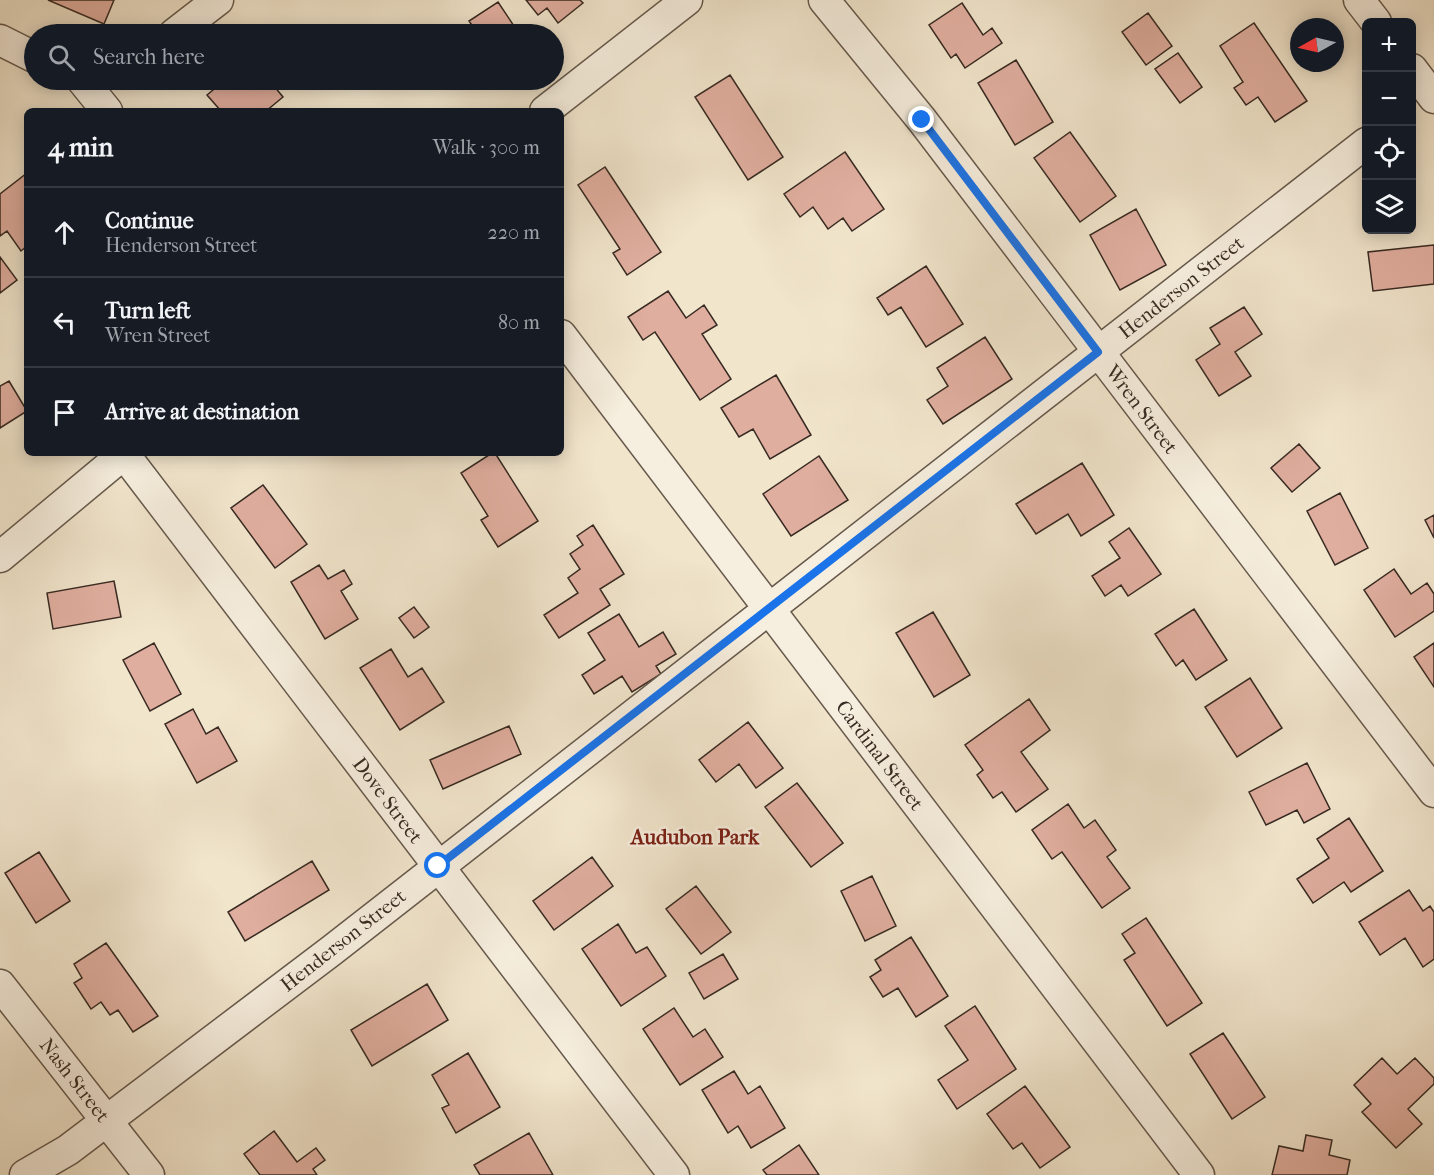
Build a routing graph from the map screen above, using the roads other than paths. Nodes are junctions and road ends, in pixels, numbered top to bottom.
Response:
1 (218, 0) edge
2 (687, 0) edge
3 (824, 0) edge
4 (1359, 0) edge
5 (1373, 18) edge
6 (187, 24) edge
7 (0, 40) edge
8 (24, 52) edge
9 (90, 90) edge
10 (105, 108) edge
11 (549, 108) edge
12 (1362, 146) edge
13 (564, 339) edge
14 (1098, 352) junction
15 (122, 456) edge
16 (126, 456) edge
17 (0, 557) edge
18 (768, 609) junction
19 (1434, 792) edge
20 (438, 866) junction
21 (0, 985) edge
22 (107, 1121) junction
23 (25, 1175) edge
24 (149, 1175) edge
25 (674, 1175) edge
26 (1199, 1175) edge

1 - 6 street
2 - 11 street
3 - 14 street, Wren Street
4 - 5 street
7 - 8 street
9 - 10 street
12 - 14 street, Henderson Street
13 - 18 street, Cardinal Street
14 - 18 street, Henderson Street
14 - 19 street, Wren Street
15 - 17 street
16 - 20 street, Dove Street
18 - 20 street, Henderson Street
18 - 26 street, Cardinal Street
20 - 22 street, Henderson Street
20 - 25 street, Dove Street
21 - 22 street, Nash Street
22 - 23 street, Henderson Street
22 - 24 street, Nash Street

